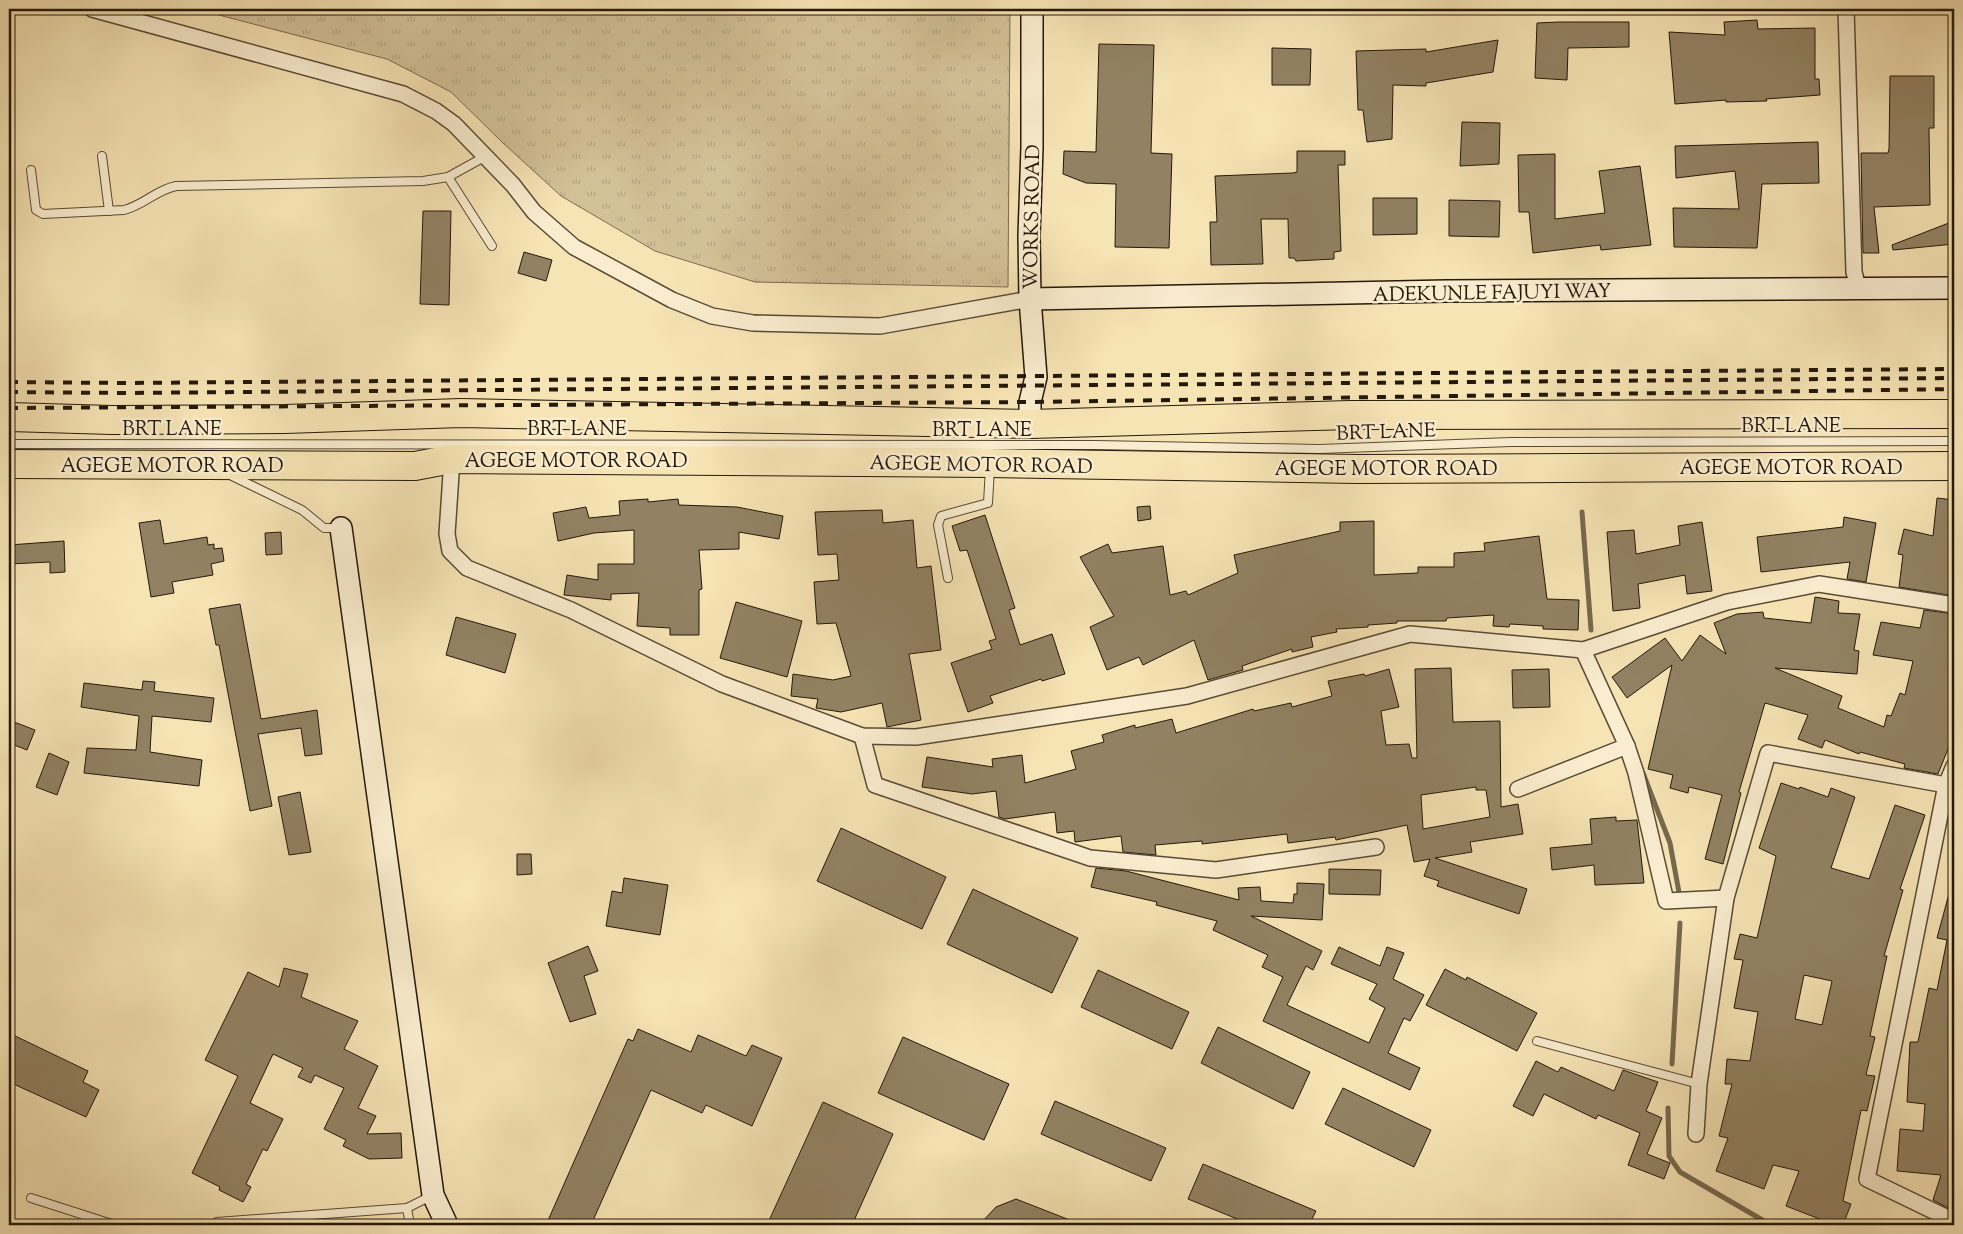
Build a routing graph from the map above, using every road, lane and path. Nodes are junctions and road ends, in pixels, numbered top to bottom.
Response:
1 (92, 9) edge
2 (1032, 9) edge
3 (1846, 9) edge
4 (102, 156) dead end
5 (486, 156) junction
6 (31, 170) dead end
7 (448, 177) junction
8 (109, 211) junction
9 (492, 246) dead end
10 (1858, 288) junction
11 (1954, 288) edge
12 (1030, 299) junction
13 (1954, 414) edge
14 (9, 417) edge
15 (1030, 424) junction
16 (1954, 441) edge
17 (9, 444) edge
18 (452, 459) junction
19 (990, 463) junction
20 (9, 464) edge
21 (210, 466) junction
22 (1954, 466) edge
23 (341, 528) joint
24 (948, 578) dead end
25 (1954, 605) edge
26 (1583, 650) junction
27 (862, 736) junction
28 (1627, 746) junction
29 (1954, 766) edge
30 (1946, 785) junction
31 (1518, 789) dead end
32 (1376, 847) dead end
33 (1726, 898) junction
34 (1537, 1041) dead end
35 (1699, 1084) junction
36 (1696, 1134) dead end
37 (433, 1195) junction
38 (31, 1198) dead end
39 (407, 1208) junction
40 (1954, 1221) edge
41 (115, 1225) edge
42 (216, 1225) edge
43 (410, 1225) edge
44 (448, 1225) edge

1 - 5 street
2 - 12 street, WORKS ROAD
3 - 10 street
4 - 8 lane
5 - 7 lane
5 - 12 street
6 - 8 lane
7 - 8 lane
7 - 9 lane
10 - 11 street, ADEKUNLE FAJUYI WAY
10 - 12 street, ADEKUNLE FAJUYI WAY
12 - 15 street, WORKS ROAD
13 - 15 highway, AGEGE MOTOR ROAD
14 - 15 highway, AGEGE MOTOR ROAD
16 - 17 lane, BRT LANE
18 - 19 highway, AGEGE MOTOR ROAD
18 - 21 highway, AGEGE MOTOR ROAD
18 - 27 street
19 - 22 highway, AGEGE MOTOR ROAD
19 - 24 lane
20 - 21 highway, AGEGE MOTOR ROAD
21 - 23 lane
23 - 37 street
25 - 26 street
26 - 27 street
26 - 28 street
27 - 32 street
28 - 31 street
28 - 33 street
29 - 30 street
30 - 33 street
30 - 40 street
33 - 35 street
34 - 35 lane
35 - 36 street
37 - 39 lane
37 - 44 street
38 - 41 lane
39 - 42 lane
39 - 43 lane

